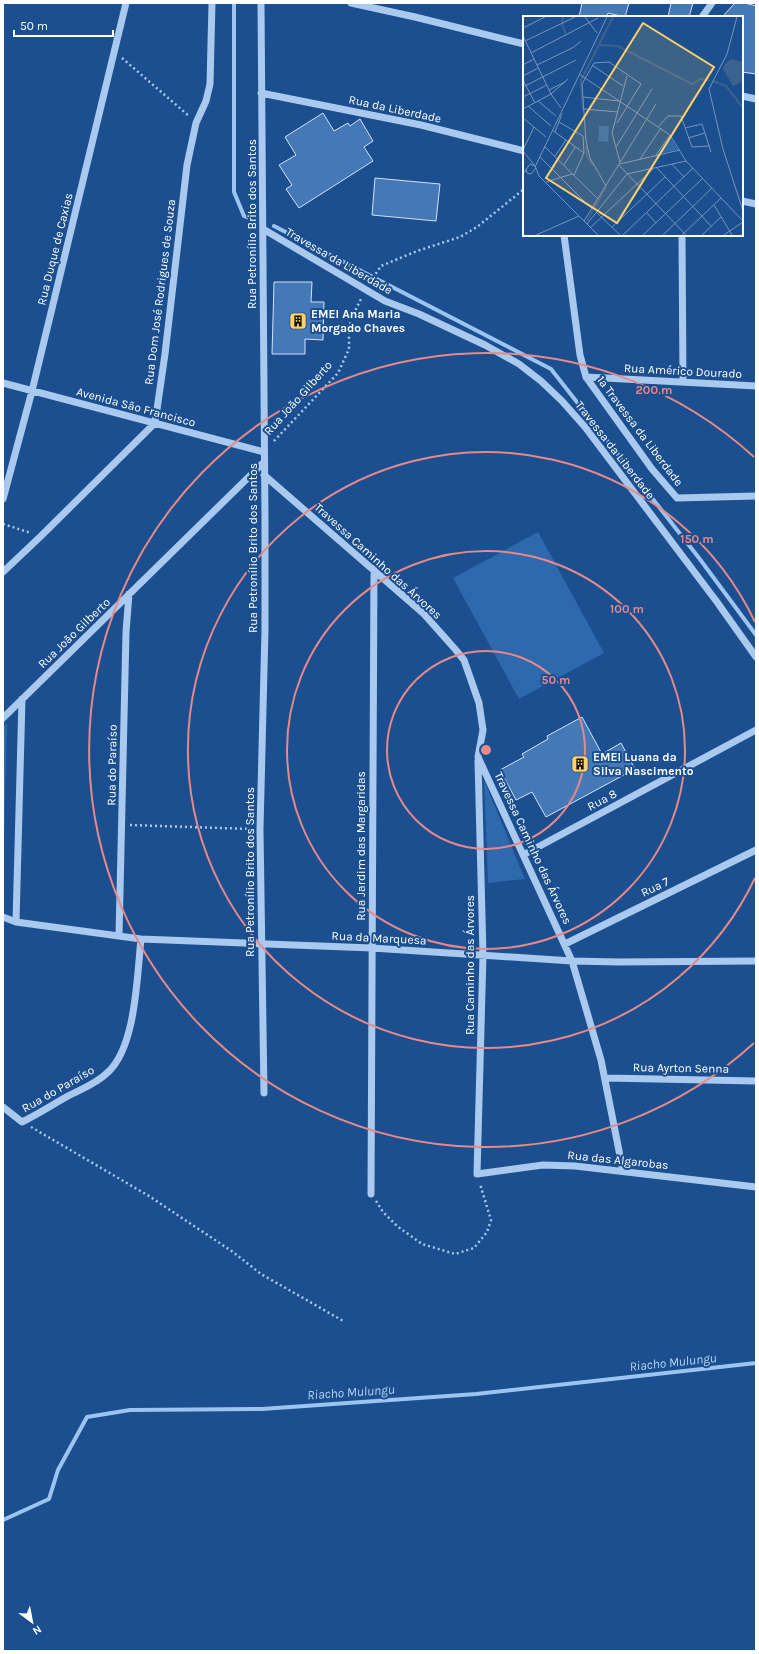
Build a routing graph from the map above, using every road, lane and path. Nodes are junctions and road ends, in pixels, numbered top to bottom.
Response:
1 (126, 3) edge
2 (212, 3) edge
3 (261, 3) edge
4 (351, 3) edge
5 (712, 3) edge
6 (703, 16) edge
7 (523, 44) edge
8 (114, 51) junction
9 (261, 93) junction
10 (743, 96) edge
11 (756, 99) edge
12 (196, 123) junction
13 (523, 151) edge
14 (523, 190) edge
15 (743, 201) edge
16 (756, 204) edge
17 (263, 229) junction
18 (564, 236) edge
19 (682, 236) edge
20 (365, 290) junction
21 (586, 377) junction
22 (683, 382) junction
23 (3, 383) edge
24 (756, 386) edge
25 (32, 391) junction
26 (155, 423) junction
27 (264, 452) junction
28 (263, 463) junction
29 (264, 475) junction
30 (756, 496) edge
31 (3, 499) edge
32 (3, 524) edge
33 (42, 536) junction
34 (374, 569) junction
35 (3, 572) edge
36 (129, 594) junction
37 (756, 657) edge
38 (22, 699) junction
39 (3, 718) edge
40 (756, 730) edge
41 (478, 757) junction
42 (122, 825) junction
43 (260, 829) junction
44 (756, 850) edge
45 (523, 855) junction
46 (3, 917) edge
47 (16, 922) junction
48 (119, 936) junction
49 (142, 939) junction
50 (565, 944) junction
51 (262, 945) junction
52 (372, 948) junction
53 (483, 955) junction
54 (572, 961) junction
55 (756, 961) edge
56 (606, 1078) junction
57 (756, 1081) edge
58 (264, 1092) dead end
59 (3, 1107) edge
60 (22, 1122) junction
61 (624, 1171) junction
62 (477, 1174) junction
63 (756, 1187) edge
64 (371, 1194) joint
65 (344, 1322) dead end

1 - 8 street, Rua Duque de Caxias
2 - 12 street, Rua Dom José Rodrigues de Souza
3 - 9 street, Rua Petronílio Brito dos Santos
4 - 7 street
5 - 6 street
8 - 12 path
8 - 25 street, Rua Duque de Caxias
9 - 13 street, Rua da Liberdade
9 - 17 street, Rua Petronílio Brito dos Santos
10 - 11 street
12 - 26 street, Rua Dom José Rodrigues de Souza
14 - 20 path, Rua João Gilberto
15 - 16 street
17 - 20 street, Travessa da Liberdade
17 - 27 street, Rua Petronílio Brito dos Santos
18 - 21 street, 1ª Travessa da Liberdade
19 - 22 street
20 - 27 path, Rua João Gilberto
20 - 37 street, Travessa da Liberdade
21 - 22 street, Rua Américo Dourado
21 - 30 street, 1ª Travessa da Liberdade
22 - 24 street, Rua Américo Dourado
23 - 25 street, Avenida São Francisco
25 - 26 street, Avenida São Francisco
25 - 31 street, Rua Duque de Caxias
26 - 27 street, Avenida São Francisco
26 - 33 street
27 - 28 street, Rua Petronílio Brito dos Santos
28 - 29 street, Rua Petronílio Brito dos Santos
28 - 36 street, Rua João Gilberto
29 - 34 street, Travessa Caminho das Árvores
29 - 43 street, Rua Petronílio Brito dos Santos
32 - 33 path
33 - 35 street
34 - 41 street, Travessa Caminho das Árvores
34 - 52 street, Rua Jardim das Margaridas
36 - 38 street, Rua João Gilberto
36 - 42 street, Rua do Paraíso
38 - 39 street, Rua João Gilberto
38 - 47 street
40 - 45 street, Rua 8
41 - 45 street, Travessa Caminho das Árvores
41 - 53 street, Rua Caminho das Árvores
42 - 43 path
42 - 48 street, Rua do Paraíso
43 - 51 street, Rua Petronílio Brito dos Santos
44 - 50 street, Rua 7
45 - 50 street, Travessa Caminho das Árvores
46 - 47 street, Rua da Marquesa
47 - 48 street, Rua da Marquesa
48 - 49 street, Rua da Marquesa
49 - 51 street, Rua da Marquesa
49 - 60 street, Rua do Paraíso
50 - 54 street, Travessa Caminho das Árvores
51 - 52 street, Rua da Marquesa
51 - 58 street, Rua Petronílio Brito dos Santos
52 - 53 street, Rua da Marquesa
52 - 64 street, Rua Jardim das Margaridas
53 - 54 street, Rua da Marquesa
53 - 62 street, Rua Caminho das Árvores
54 - 55 street, Rua da Marquesa
54 - 56 street, Travessa Caminho das Árvores
56 - 57 street, Rua Ayrton Senna
56 - 61 street, Travessa Caminho das Árvores
59 - 60 street
60 - 65 path
61 - 62 street, Rua das Algarobas
61 - 63 street, Rua das Algarobas
62 - 64 path

